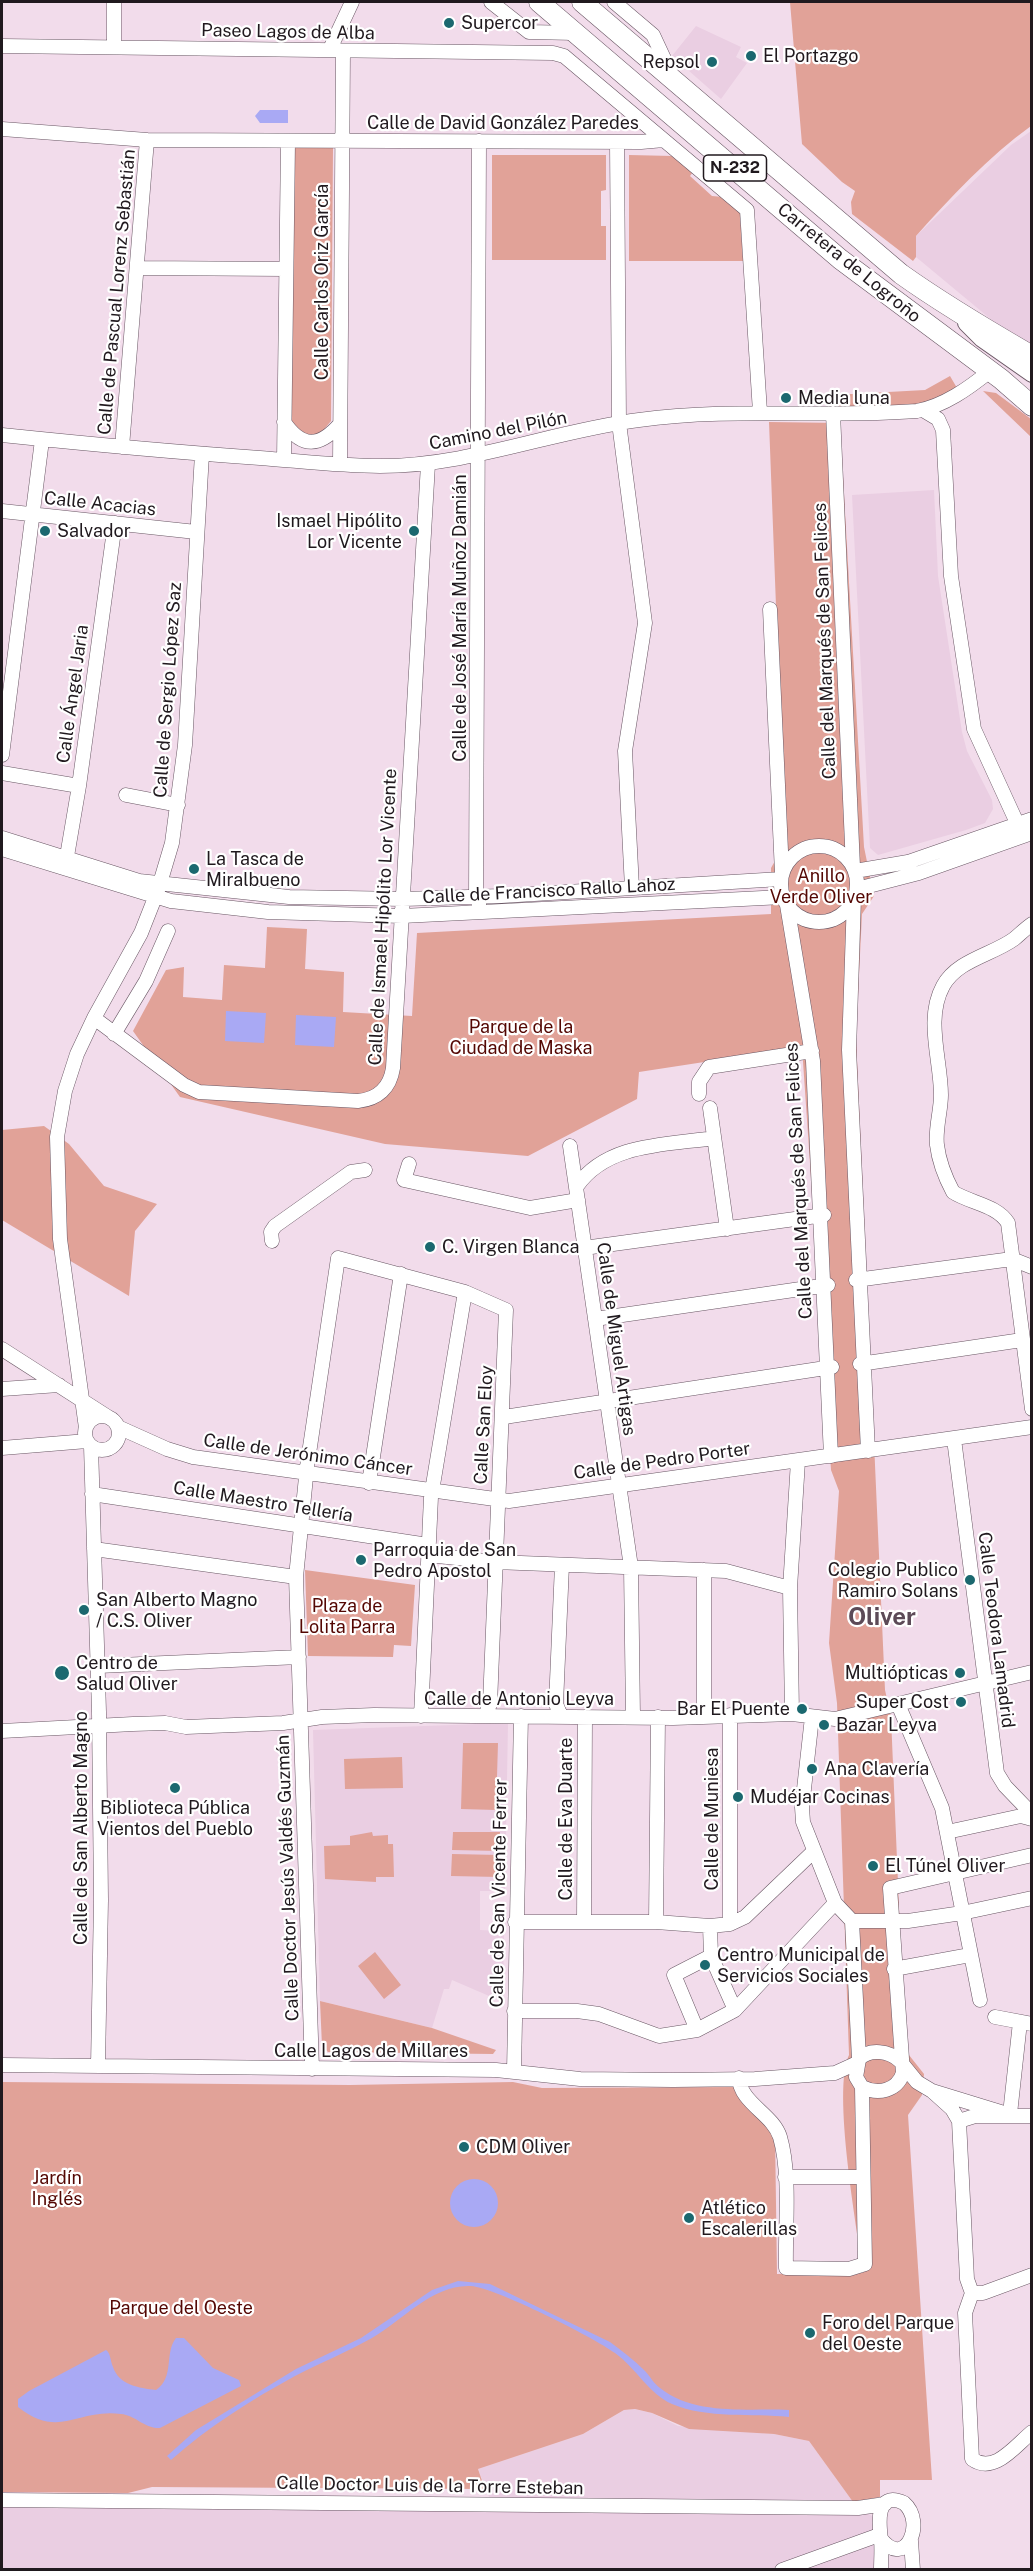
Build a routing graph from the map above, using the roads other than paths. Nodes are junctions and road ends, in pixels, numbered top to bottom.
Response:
1 (114, 2) edge
2 (352, 2) edge
3 (491, 2) edge
4 (539, 2) edge
5 (582, 2) edge
6 (614, 2) edge
7 (575, 33) junction
8 (2, 46) edge
9 (114, 47) junction
10 (337, 50) junction
11 (673, 80) junction
12 (2, 129) edge
13 (147, 140) junction
14 (664, 140) junction
15 (288, 141) junction
16 (341, 141) junction
17 (479, 141) junction
18 (617, 142) junction
19 (137, 268) junction
20 (286, 268) junction
21 (957, 314) junction
22 (1032, 356) edge
23 (1032, 374) edge
24 (995, 375) junction
25 (1032, 395) edge
26 (1032, 406) edge
27 (923, 410) junction
28 (760, 412) junction
29 (833, 413) junction
30 (284, 422) junction
31 (619, 423) junction
32 (340, 424) junction
33 (2, 435) edge
34 (42, 440) junction
35 (122, 447) junction
36 (202, 454) junction
37 (478, 456) junction
38 (284, 460) junction
39 (339, 464) junction
40 (428, 464) junction
41 (2, 511) edge
42 (33, 515) junction
43 (115, 523) junction
44 (196, 532) junction
45 (770, 609) dead end
46 (2, 755) edge
47 (2, 773) edge
48 (79, 786) junction
49 (126, 795) dead end
50 (178, 805) junction
51 (1017, 823) junction
52 (1031, 829) edge
53 (2, 838) edge
54 (2, 849) edge
55 (66, 865) junction
56 (854, 869) junction
57 (782, 876) junction
58 (161, 884) junction
59 (632, 888) junction
60 (855, 894) junction
61 (156, 897) junction
62 (476, 897) junction
63 (403, 899) junction
64 (785, 901) junction
65 (482, 914) junction
66 (402, 916) junction
67 (1032, 924) edge
68 (168, 931) dead end
69 (94, 1018) junction
70 (114, 1034) junction
71 (812, 1051) junction
72 (699, 1094) dead end
73 (710, 1108) dead end
74 (714, 1138) junction
75 (570, 1146) dead end
76 (409, 1164) dead end
77 (365, 1170) dead end
78 (578, 1193) junction
79 (823, 1215) junction
80 (727, 1229) junction
81 (272, 1240) dead end
82 (584, 1248) junction
83 (338, 1258) joint
84 (1012, 1259) junction
85 (1032, 1267) edge
86 (401, 1274) junction
87 (858, 1280) junction
88 (826, 1285) junction
89 (465, 1292) junction
90 (595, 1319) junction
91 (1022, 1340) junction
92 (2, 1349) edge
93 (861, 1364) junction
94 (830, 1367) junction
95 (77, 1372) junction
96 (59, 1385) junction
97 (2, 1389) edge
98 (81, 1399) junction
99 (607, 1401) junction
100 (1032, 1409) edge
101 (504, 1417) junction
102 (113, 1422) junction
103 (1032, 1427) edge
104 (88, 1438) junction
105 (954, 1439) junction
106 (2, 1448) edge
107 (868, 1451) junction
108 (831, 1456) junction
109 (798, 1461) junction
110 (307, 1474) junction
111 (369, 1483) junction
112 (619, 1485) junction
113 (432, 1491) junction
114 (92, 1494) junction
115 (498, 1500) junction
116 (302, 1526) junction
117 (94, 1549) junction
118 (428, 1550) junction
119 (495, 1562) junction
120 (562, 1565) junction
121 (631, 1567) junction
122 (705, 1570) junction
123 (296, 1577) junction
124 (790, 1588) junction
125 (299, 1658) junction
126 (98, 1666) junction
127 (1032, 1672) edge
128 (984, 1683) junction
129 (898, 1704) junction
130 (792, 1714) junction
131 (730, 1715) junction
132 (421, 1716) junction
133 (485, 1716) junction
134 (520, 1716) junction
135 (561, 1716) junction
136 (585, 1717) junction
137 (633, 1717) junction
138 (704, 1717) junction
139 (658, 1718) junction
140 (812, 1718) junction
141 (300, 1721) junction
142 (99, 1728) junction
143 (2, 1731) edge
144 (1032, 1814) edge
145 (1032, 1819) edge
146 (947, 1832) junction
147 (813, 1852) junction
148 (1032, 1856) edge
149 (953, 1874) junction
150 (1032, 1898) edge
151 (835, 1903) junction
152 (962, 1913) junction
153 (852, 1921) junction
154 (891, 1921) junction
155 (515, 1922) junction
156 (584, 1922) junction
157 (656, 1922) junction
158 (730, 1924) junction
159 (710, 1926) junction
160 (970, 1955) junction
161 (711, 1956) junction
162 (894, 1969) junction
163 (980, 2000) dead end
164 (735, 2010) junction
165 (514, 2011) junction
166 (995, 2017) dead end
167 (1026, 2023) edge
168 (697, 2030) junction
169 (858, 2061) junction
170 (902, 2063) junction
171 (2, 2066) edge
172 (98, 2066) junction
173 (312, 2069) junction
174 (514, 2071) junction
175 (835, 2073) junction
176 (739, 2078) junction
177 (917, 2082) junction
178 (860, 2084) junction
179 (898, 2084) junction
180 (932, 2091) junction
181 (1008, 2114) junction
182 (1032, 2116) edge
183 (959, 2121) junction
184 (785, 2177) junction
185 (863, 2177) junction
186 (1032, 2275) edge
187 (972, 2293) junction
188 (1032, 2432) edge
189 (2, 2500) edge
190 (885, 2504) junction
191 (858, 2508) junction
192 (878, 2520) junction
193 (880, 2537) junction
194 (862, 2541) junction
195 (911, 2541) junction
196 (881, 2564) edge
197 (782, 2570) edge
198 (913, 2570) edge

1 - 9 street
2 - 10 street
3 - 7 street
4 - 7 highway, Carretera de Logroño / N-232
5 - 11 highway, Carretera de Logroño / N-232
6 - 11 street, Carretera de Logroño
7 - 24 highway, Carretera de Logroño / N-232
8 - 9 street, Paseo Lagos de Alba
9 - 10 street, Paseo Lagos de Alba
10 - 14 street, Paseo Lagos de Alba
10 - 16 street, Calle de David González Paredes
11 - 21 highway, Carretera de Logroño / N-232
12 - 13 street, Calle de David González Paredes
13 - 15 street, Calle de David González Paredes
13 - 19 street, Calle de Pascual Lorenz Sebastián
14 - 18 street, Calle de David González Paredes
14 - 28 street
15 - 16 street, Calle de David González Paredes
15 - 20 street, Calle Carlos Oriz García
16 - 17 street, Calle de David González Paredes
16 - 32 street, Calle Carlos Oriz García
17 - 18 street, Calle de David González Paredes
17 - 37 street, Calle de José María Muñoz Damián
18 - 31 street
19 - 20 street
19 - 35 street, Calle de Pascual Lorenz Sebastián
20 - 30 street, Calle Carlos Oriz García
21 - 22 highway
21 - 23 main road, Carretera de Logroño / N-232
24 - 25 main road, Carretera de Logroño
24 - 26 highway
24 - 27 street, Camino del Pilón
27 - 29 street, Camino del Pilón
27 - 51 street
28 - 29 street, Camino del Pilón
28 - 31 street, Camino del Pilón
29 - 56 street, Calle del Marqués de San Felices
30 - 32 street
30 - 38 street, Calle Carlos Oriz García
31 - 37 street, Camino del Pilón
31 - 59 street
32 - 39 street, Calle Carlos Oriz García
33 - 34 street, Camino del Pilón
34 - 35 street, Camino del Pilón
34 - 42 street
35 - 36 street, Camino del Pilón
36 - 38 street, Camino del Pilón
36 - 44 street, Calle de Sergio López Saz
37 - 40 street, Camino del Pilón
37 - 62 street, Calle de José María Muñoz Damián
38 - 39 street, Camino del Pilón
39 - 40 street, Camino del Pilón
40 - 63 street, Calle de Ismael Hipólito Lor Vicente
41 - 42 street, Calle Acacias
42 - 43 street, Calle Acacias
42 - 46 street
43 - 44 street, Calle Acacias
43 - 48 street, Calle Ángel Jaria
44 - 50 street, Calle de Sergio López Saz
45 - 57 street
47 - 48 street
48 - 55 street, Calle Ángel Jaria
49 - 50 street
50 - 58 street, Calle de Sergio López Saz
51 - 52 street
51 - 56 street
52 - 60 street
53 - 55 street, Calle de Francisco Rallo Lahoz
54 - 55 street, Calle de Francisco Rallo Lahoz
55 - 58 street, Calle de Francisco Rallo Lahoz
55 - 61 street, Calle de Francisco Rallo Lahoz
56 - 57 street
56 - 60 street
57 - 59 street, Calle de Francisco Rallo Lahoz
57 - 64 street
58 - 61 street, Calle de Sergio López Saz
58 - 63 street, Calle de Francisco Rallo Lahoz
59 - 62 street, Calle de Francisco Rallo Lahoz
60 - 64 street
60 - 87 street
61 - 66 street, Calle de Francisco Rallo Lahoz
61 - 69 street, Calle de Sergio López Saz
62 - 63 street, Calle de Francisco Rallo Lahoz
62 - 65 street, Calle de José María Muñoz Damián
63 - 66 street, Calle de Ismael Hipólito Lor Vicente
64 - 65 street, Calle de Francisco Rallo Lahoz
64 - 71 street, Calle del Marqués de San Felices
65 - 66 street, Calle de Francisco Rallo Lahoz
66 - 70 street, Calle de Ismael Hipólito Lor Vicente
67 - 84 street
68 - 70 street
69 - 70 street, Calle de Ismael Hipólito Lor Vicente
69 - 95 street, Calle de Sergio López Saz
71 - 72 street
71 - 79 street, Calle del Marqués de San Felices
73 - 74 street
74 - 78 street
74 - 80 street
75 - 78 street, Calle de Miguel Artigas
76 - 78 street
77 - 81 street
78 - 82 street, Calle de Miguel Artigas
79 - 80 street
79 - 88 street, Calle del Marqués de San Felices
80 - 82 street
82 - 90 street, Calle de Miguel Artigas
83 - 86 street, Calle San Eloy
83 - 110 street, Calle Doctor Jesús Valdés Guzmán
84 - 85 street
84 - 87 street
84 - 91 street
86 - 89 street, Calle San Eloy
86 - 111 street
87 - 93 street
88 - 90 street
88 - 94 street, Calle del Marqués de San Felices
89 - 101 street, Calle San Eloy
89 - 113 street
90 - 99 street, Calle de Miguel Artigas
91 - 93 street
91 - 100 street
92 - 96 street, Calle de Jerónimo Cáncer
93 - 107 street
94 - 99 street
94 - 108 street, Calle del Marqués de San Felices
95 - 96 street
95 - 98 street, Calle de Sergio López Saz
96 - 97 street
96 - 98 street, Calle de Jerónimo Cáncer
98 - 102 street, Calle de Jerónimo Cáncer
98 - 104 street, Calle de Sergio López Saz
99 - 101 street
99 - 112 street, Calle de Miguel Artigas
101 - 115 street, Calle San Eloy
102 - 104 street
102 - 104 street
102 - 110 street, Calle de Jerónimo Cáncer
103 - 105 street, Calle de Pedro Porter
104 - 106 street
104 - 114 street, Calle de San Alberto Magno
105 - 107 street, Calle de Pedro Porter
105 - 128 street, Calle Teodora Lamadrid
107 - 108 street, Calle de Pedro Porter
108 - 109 street, Calle de Pedro Porter
109 - 112 street, Calle de Pedro Porter
109 - 124 street
110 - 111 street, Calle de Jerónimo Cáncer
110 - 116 street, Calle Doctor Jesús Valdés Guzmán
111 - 113 street, Calle de Jerónimo Cáncer
112 - 115 street, Calle de Pedro Porter
112 - 121 street, Calle de Miguel Artigas
113 - 115 street, Calle de Jerónimo Cáncer
113 - 118 street
114 - 116 street, Calle Maestro Tellería
114 - 117 street, Calle de San Alberto Magno
115 - 119 street, Calle San Eloy
116 - 118 street, Calle Maestro Tellería
116 - 123 street, Calle Doctor Jesús Valdés Guzmán
117 - 123 street
117 - 126 street, Calle de San Alberto Magno
118 - 119 street, Calle Maestro Tellería
118 - 132 street
119 - 120 street, Calle Maestro Tellería
119 - 133 street, Calle San Eloy
120 - 121 street, Calle Maestro Tellería
120 - 135 street
121 - 122 street, Calle Maestro Tellería
121 - 137 street, Calle de Miguel Artigas
122 - 124 street, Calle Maestro Tellería
122 - 138 street
123 - 125 street, Calle Doctor Jesús Valdés Guzmán
124 - 130 street
125 - 126 street
125 - 141 street, Calle Doctor Jesús Valdés Guzmán
126 - 142 street, Calle de San Alberto Magno
127 - 128 street, Calle de Antonio Leyva
128 - 129 street, Calle de Antonio Leyva
128 - 144 street, Calle Teodora Lamadrid
129 - 140 street, Calle de Antonio Leyva
129 - 146 street
130 - 131 street, Calle de Antonio Leyva
130 - 140 street, Calle de Antonio Leyva
131 - 138 street, Calle de Antonio Leyva
131 - 158 street, Calle de Muniesa
132 - 133 street, Calle de Antonio Leyva
132 - 141 street, Calle de Antonio Leyva
133 - 134 street, Calle de Antonio Leyva
134 - 135 street, Calle de Antonio Leyva
134 - 155 street, Calle de San Vicente Ferrer
135 - 136 street, Calle de Antonio Leyva
136 - 137 street, Calle de Antonio Leyva
136 - 156 street, Calle de Eva Duarte
137 - 139 street, Calle de Antonio Leyva
138 - 139 street, Calle de Antonio Leyva
139 - 157 street
140 - 147 street
141 - 142 street, Calle de Antonio Leyva
141 - 173 street, Calle Doctor Jesús Valdés Guzmán
142 - 143 street, Calle de Antonio Leyva
142 - 172 street, Calle de San Alberto Magno
145 - 146 street
146 - 149 street
147 - 151 street
147 - 158 street
148 - 149 street
149 - 152 street
149 - 154 street
150 - 152 street
151 - 153 street
151 - 164 street
152 - 154 street
152 - 160 street
153 - 154 street
153 - 169 street
154 - 162 street
155 - 156 street
155 - 165 street, Calle de San Vicente Ferrer
156 - 157 street
157 - 159 street
158 - 159 street
159 - 161 street
160 - 162 street
160 - 163 street
161 - 164 street
161 - 168 street
162 - 170 street
164 - 168 street
165 - 168 street
165 - 174 street, Calle de San Vicente Ferrer
166 - 167 street
167 - 181 street
169 - 170 street
169 - 175 street, Calle Lagos de Millares
169 - 178 street
170 - 177 street
170 - 179 street
171 - 172 street, Calle Lagos de Millares
172 - 173 street, Calle Lagos de Millares
173 - 174 street, Calle Lagos de Millares
174 - 176 street, Calle Lagos de Millares
175 - 176 street, Calle Lagos de Millares
175 - 178 street, Calle Lagos de Millares
176 - 184 street
177 - 179 street
177 - 180 street
178 - 179 street
178 - 185 street
180 - 181 street
180 - 183 street
181 - 182 street
181 - 183 street
183 - 187 street
184 - 185 street
184 - 185 street
186 - 187 street
187 - 188 street
189 - 191 street, Calle Doctor Luis de la Torre Esteban
190 - 191 street, Calle Doctor Luis de la Torre Esteban
190 - 192 street
190 - 195 street
191 - 192 street
192 - 193 street
193 - 194 street
193 - 195 street
193 - 196 street
194 - 196 street
194 - 197 street
195 - 198 street

